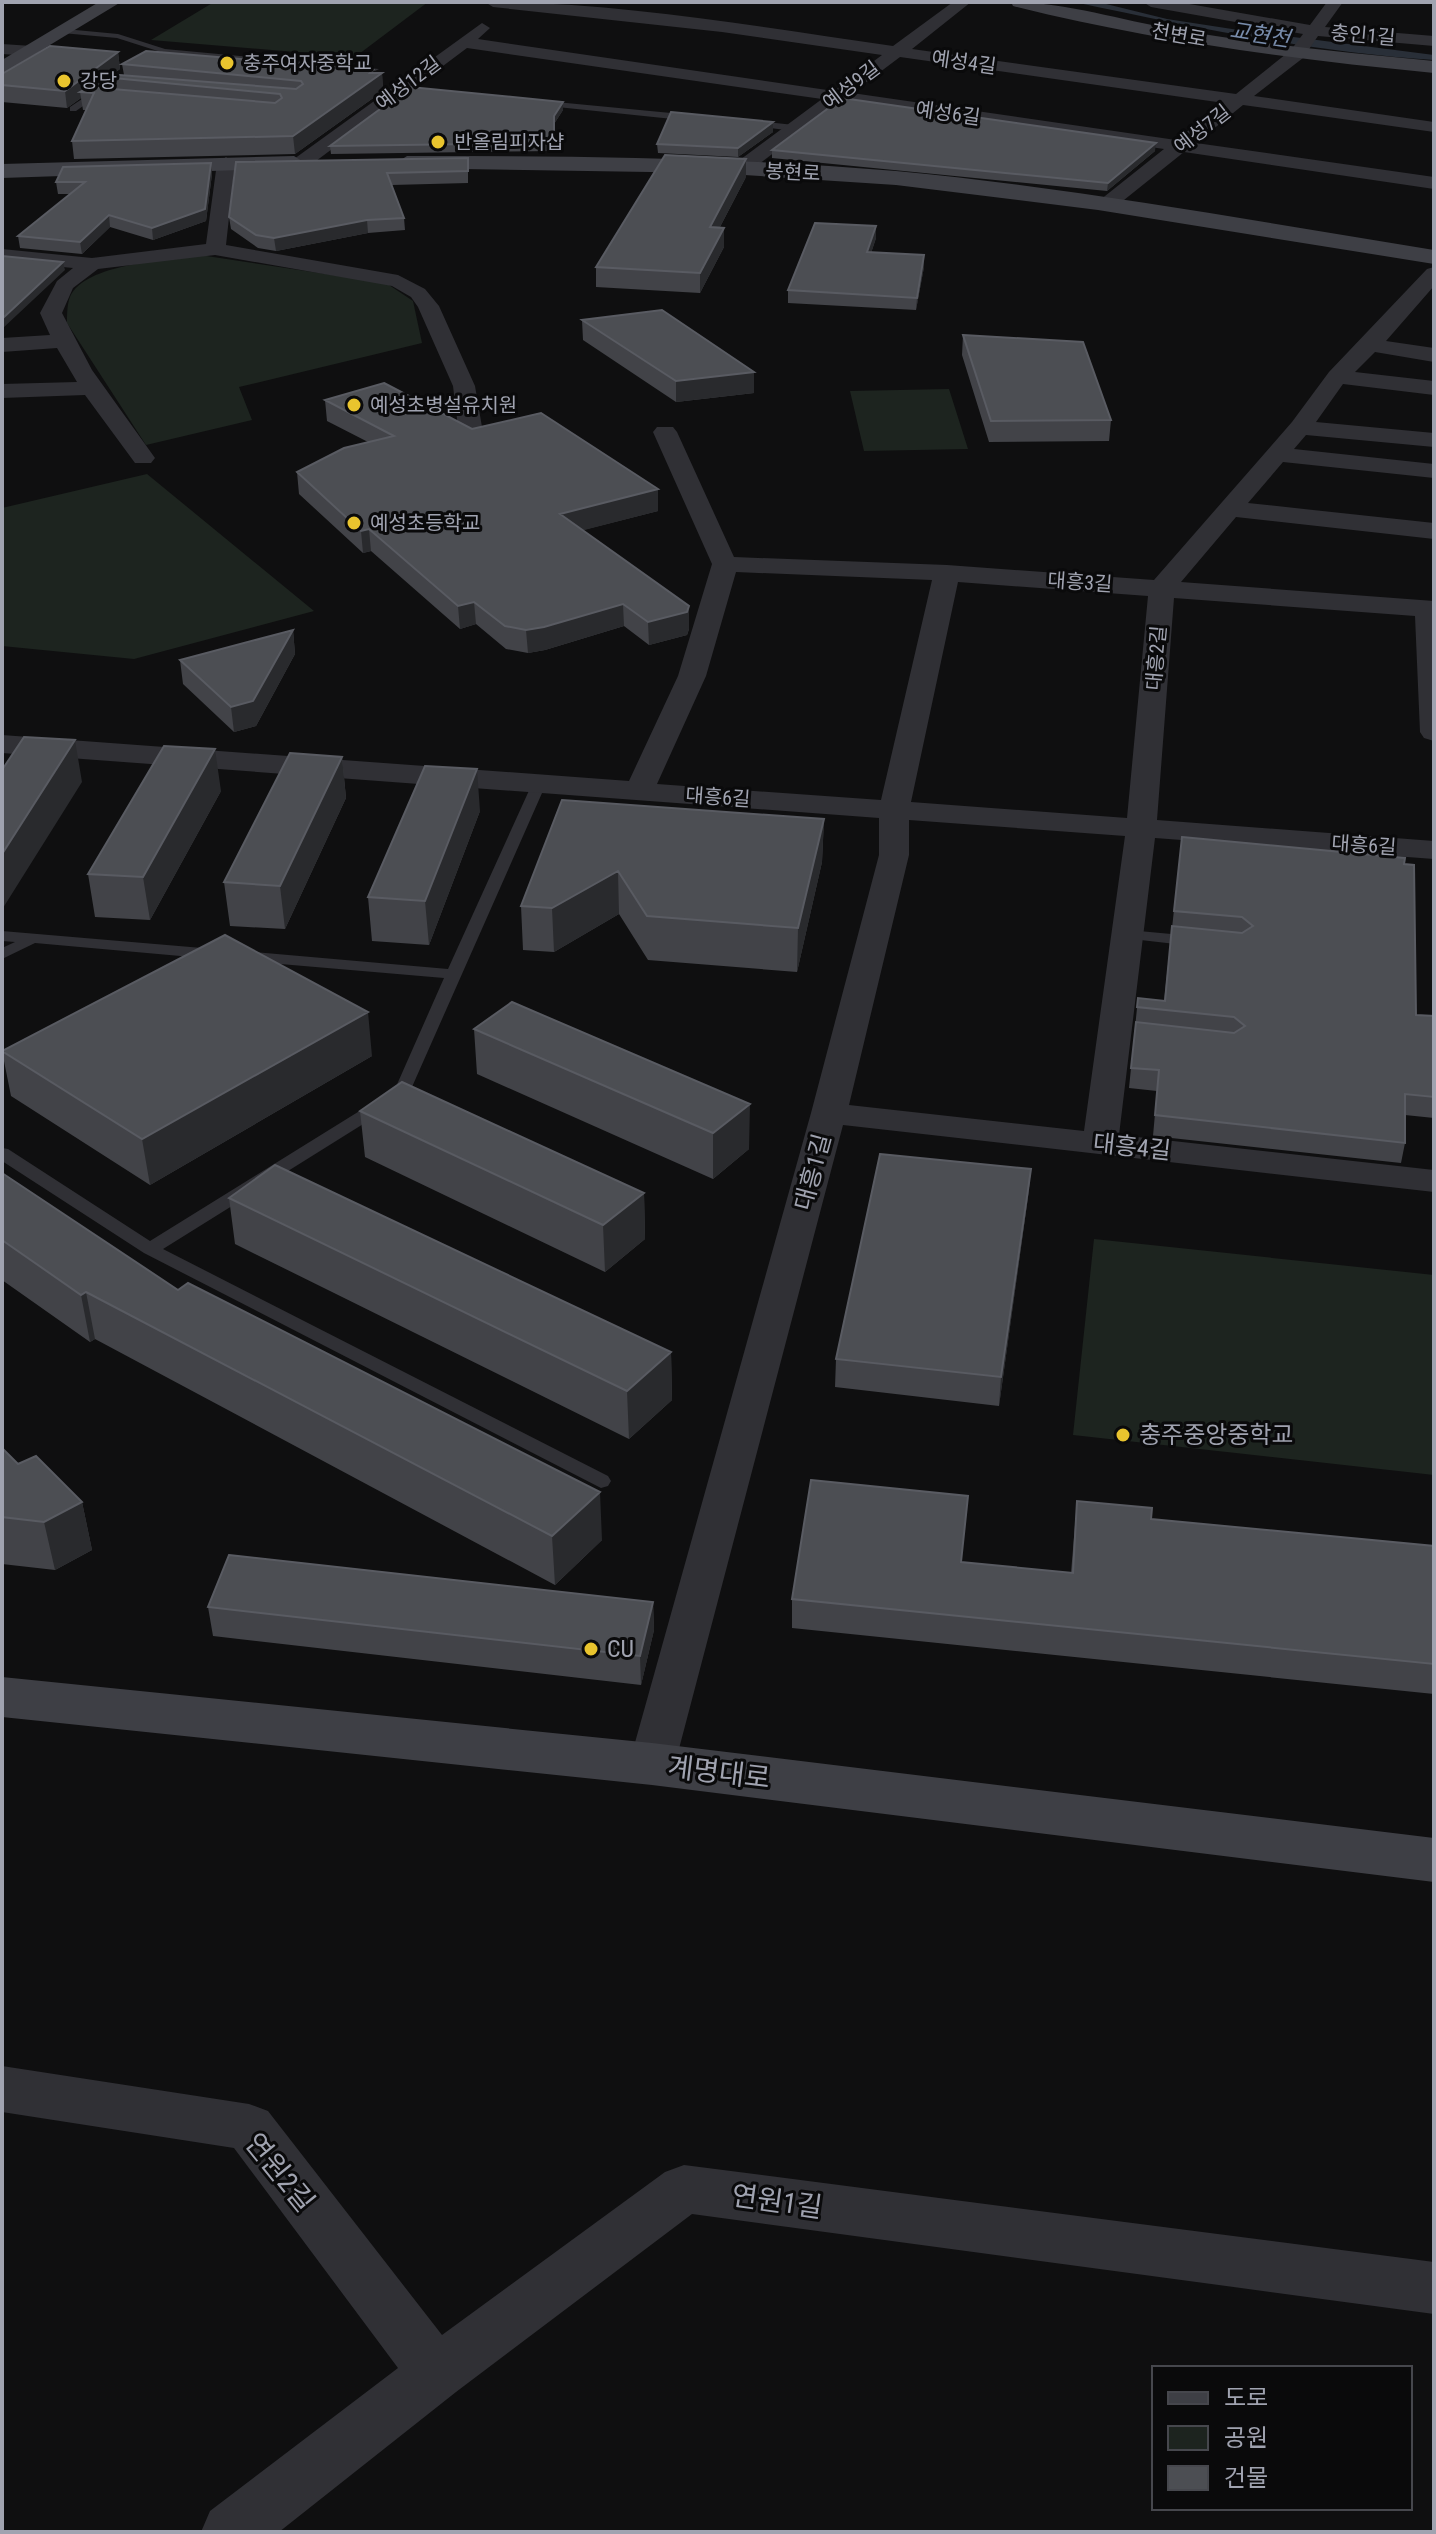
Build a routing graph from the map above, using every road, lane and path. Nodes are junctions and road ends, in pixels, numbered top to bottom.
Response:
1 (112, 2) edge
2 (493, 2) edge
3 (963, 2) edge
4 (1020, 2) edge
5 (1151, 2) edge
6 (1335, 2) edge
7 (515, 3) edge
8 (739, 10) dead end
9 (722, 27) junction
10 (65, 31) junction
11 (1314, 31) junction
12 (1434, 41) edge
13 (463, 42) junction
14 (151, 48) junction
15 (2, 49) edge
16 (32, 51) junction
17 (896, 52) junction
18 (1297, 54) junction
19 (142, 57) edge
20 (1434, 67) edge
21 (2, 68) edge
22 (375, 69) edge
23 (107, 85) edge
24 (836, 96) junction
25 (89, 98) junction
26 (104, 99) edge
27 (1238, 100) junction
28 (526, 101) edge
29 (73, 109) edge
30 (700, 118) edge
31 (731, 122) edge
32 (1434, 127) edge
33 (794, 128) junction
34 (1180, 146) junction
35 (226, 163) junction
36 (301, 163) junction
37 (331, 163) edge
38 (392, 163) edge
39 (740, 169) junction
40 (2, 171) edge
41 (1434, 183) edge
42 (1107, 204) junction
43 (215, 249) junction
44 (2, 255) edge
45 (1434, 257) edge
46 (92, 264) junction
47 (1434, 273) edge
48 (62, 341) junction
49 (2, 345) edge
50 (1370, 345) junction
51 (1434, 355) edge
52 (1337, 377) junction
53 (91, 388) junction
54 (1434, 388) edge
55 (2, 391) edge
56 (470, 427) edge
57 (1300, 427) junction
58 (665, 432) dead end
59 (1434, 440) edge
60 (1277, 454) junction
61 (143, 458) dead end
62 (1434, 471) edge
63 (1230, 509) junction
64 (1434, 531) edge
65 (725, 564) junction
66 (947, 573) junction
67 (1162, 588) junction
68 (1431, 609) edge
69 (1434, 732) edge
70 (2, 744) edge
71 (539, 784) junction
72 (639, 791) junction
73 (894, 810) junction
74 (1141, 828) junction
75 (1434, 850) edge
76 (1128, 935) junction
77 (2, 936) edge
78 (33, 938) junction
79 (1211, 943) edge
80 (2, 954) edge
81 (453, 974) junction
82 (829, 1113) junction
83 (1100, 1143) junction
84 (2, 1153) edge
85 (1434, 1181) edge
86 (150, 1249) junction
87 (601, 1481) dead end
88 (2, 1697) edge
89 (652, 1764) junction
90 (1434, 1860) edge
91 (2, 2089) edge
92 (1434, 2288) edge
93 (436, 2373) junction
94 (231, 2532) edge

1 - 10 street
2 - 7 street, 예성4길
3 - 17 street, 예성9길
4 - 18 street, 천변로
5 - 11 street, 충인1길
6 - 11 street, 예성7길
7 - 9 street, 예성4길
7 - 13 street, 예성12길
8 - 9 street
9 - 17 street, 예성4길
10 - 14 lane
10 - 16 street
11 - 12 street, 충인1길
11 - 18 street, 예성7길
13 - 24 street, 예성6길
13 - 36 street, 예성12길
14 - 19 lane
14 - 22 lane
15 - 16 street
16 - 21 street
17 - 24 street, 예성9길
17 - 27 street, 예성4길
18 - 20 street, 천변로
18 - 27 street, 예성7길
23 - 25 lane
24 - 33 street, 예성9길
24 - 34 street, 예성6길
25 - 26 lane
25 - 29 lane
27 - 32 street, 예성4길
27 - 34 street, 예성7길
28 - 30 lane
31 - 33 lane
33 - 39 street, 예성9길
34 - 41 street, 예성6길
34 - 42 street, 예성7길
35 - 36 street
35 - 40 street
35 - 43 street
36 - 37 street
38 - 39 street, 봉현로
39 - 42 street, 봉현로
42 - 45 street, 봉현로
43 - 46 street
43 - 56 street
44 - 46 street
46 - 48 street
47 - 50 street
48 - 49 street
48 - 53 street
50 - 51 street
50 - 52 street
52 - 54 street
52 - 57 street
53 - 55 street
53 - 61 street
57 - 59 street
57 - 60 street
58 - 65 street
60 - 62 street
60 - 63 street
63 - 64 street
63 - 67 street
65 - 66 street, 대흥3길
65 - 72 street
66 - 67 street, 대흥3길
66 - 73 street, 대흥1길
67 - 68 street, 대흥3길
67 - 74 street, 대흥2길
68 - 69 street
70 - 71 street, 대흥6길
71 - 72 street, 대흥6길
71 - 81 lane
72 - 73 street, 대흥6길
73 - 74 street, 대흥6길
73 - 82 street, 대흥1길
74 - 75 street, 대흥6길
74 - 76 street, 대흥2길
76 - 79 lane
76 - 83 street, 대흥2길
77 - 78 lane
78 - 80 lane
78 - 81 lane
81 - 86 lane
82 - 83 street, 대흥4길
82 - 89 street, 대흥1길
83 - 85 street, 대흥4길
84 - 86 lane
86 - 87 lane
88 - 89 street, 계명대로
89 - 90 street, 계명대로
91 - 93 street, 연원2길
92 - 93 street, 연원1길
93 - 94 street, 연원1길

